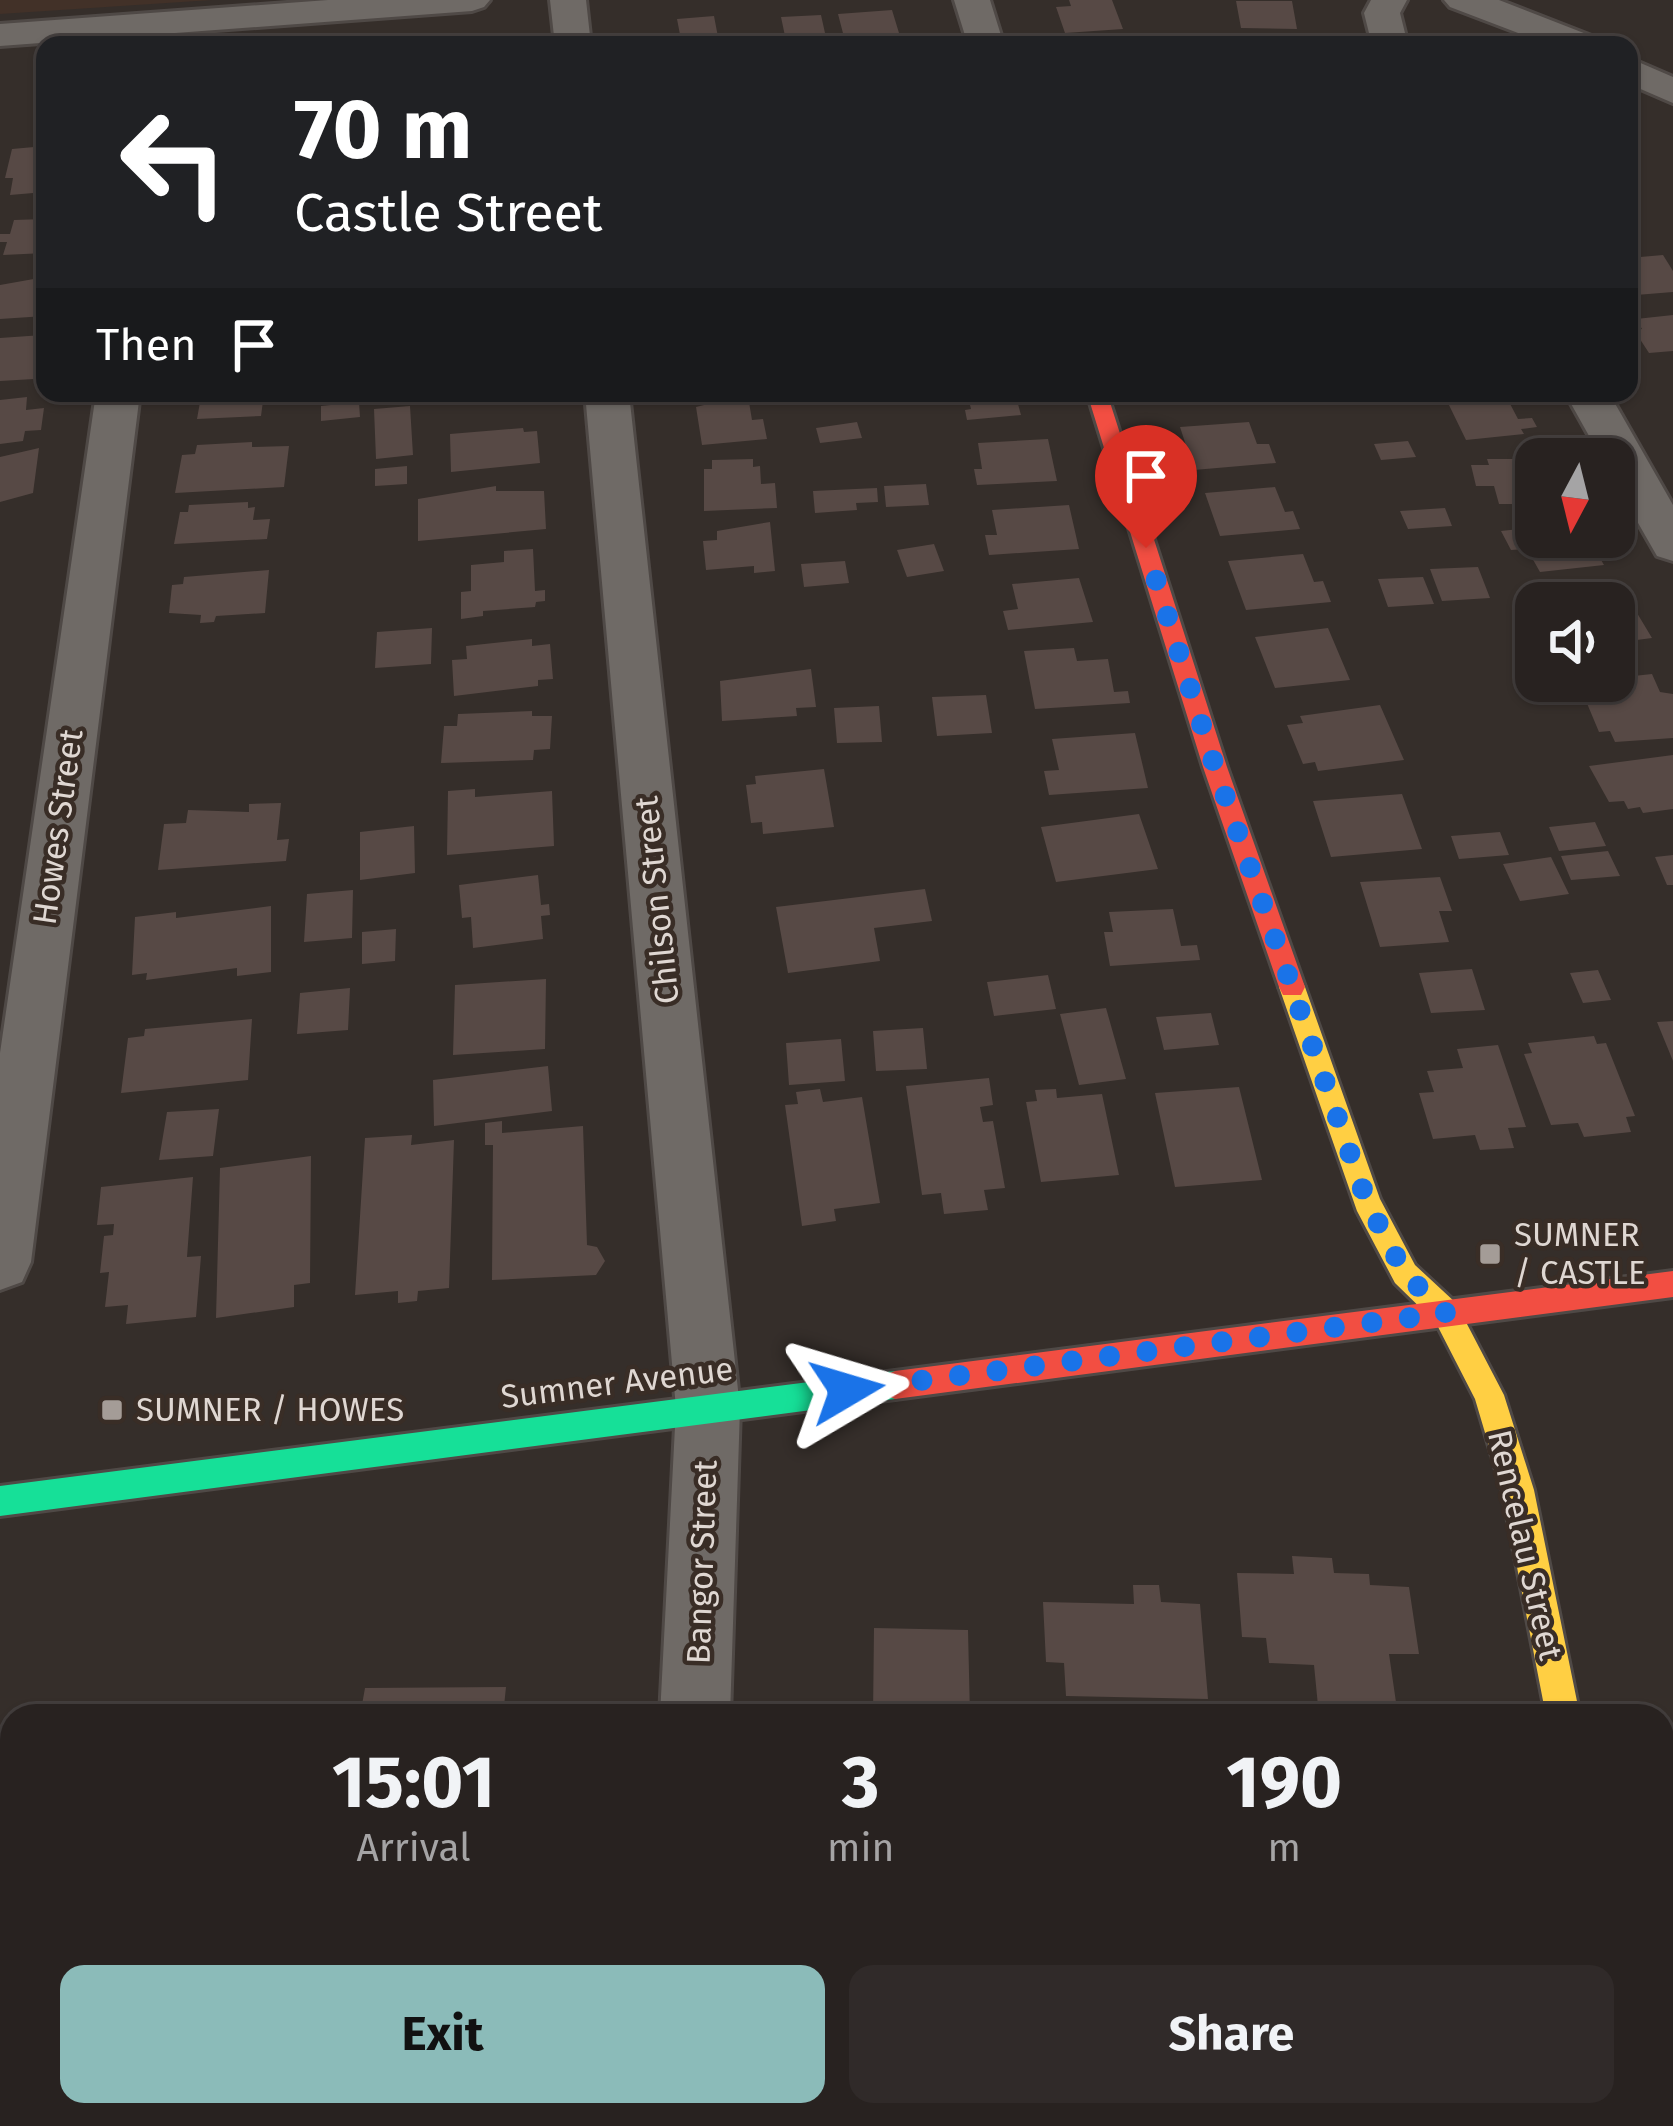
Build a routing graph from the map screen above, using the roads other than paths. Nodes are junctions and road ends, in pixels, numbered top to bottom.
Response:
1 (472, 0) edge
2 (568, 0) edge
3 (972, 0) edge
4 (1388, 0) edge
5 (1462, 0) edge
6 (166, 34) edge
7 (0, 35) edge
8 (571, 36) edge
9 (983, 36) edge
10 (1388, 36) edge
11 (1560, 36) edge
12 (1638, 74) edge
13 (1673, 92) edge
14 (117, 402) edge
15 (608, 402) edge
16 (1100, 402) edge
17 (1592, 402) edge
18 (1673, 544) edge
19 (0, 1262) edge
20 (1673, 1284) edge
21 (1446, 1313) junction
22 (708, 1408) junction
23 (0, 1501) edge
24 (696, 1704) edge
25 (1561, 1704) edge

1 - 6 street
2 - 8 street
3 - 9 street
4 - 10 street
5 - 11 street
6 - 7 street
12 - 13 street
14 - 19 street, Howes Street
15 - 22 street, Chilson Street
16 - 21 street, Rencelau Street
17 - 18 street
20 - 21 street, Sumner Avenue
21 - 22 street, Sumner Avenue
21 - 25 street, Rencelau Street
22 - 23 street, Sumner Avenue
22 - 24 street, Bangor Street

